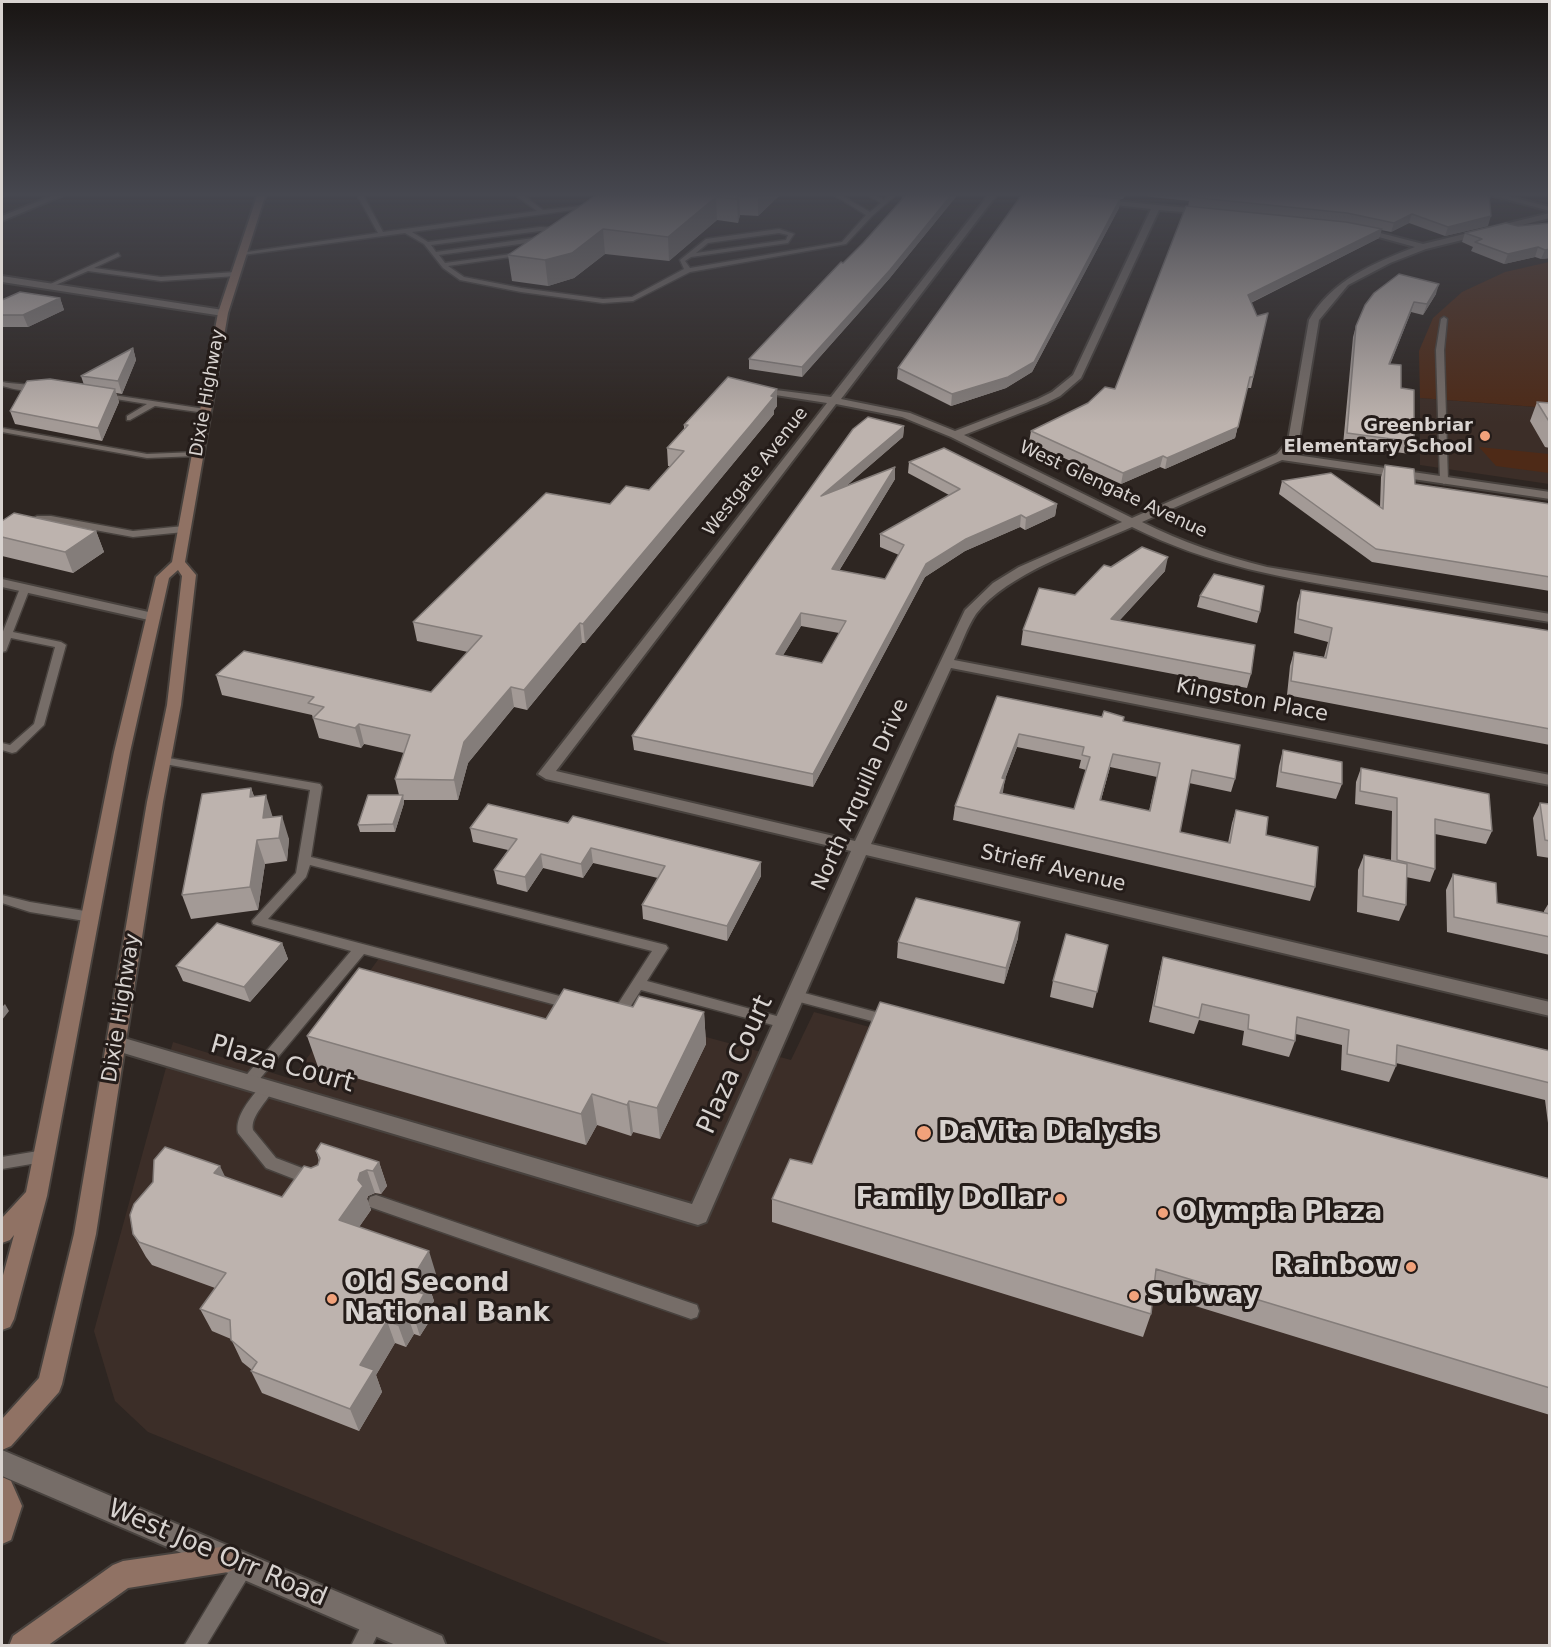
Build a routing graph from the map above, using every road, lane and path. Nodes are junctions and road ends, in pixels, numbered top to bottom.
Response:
1 (83, 270) edge
2 (100, 270) edge
3 (237, 270) edge
4 (450, 270) edge
5 (688, 270) edge
6 (935, 270) edge
7 (1127, 270) edge
8 (1371, 270) edge
9 (236, 274) junction
10 (3, 280) edge
11 (49, 286) junction
12 (223, 313) junction
13 (1444, 320) dead end
14 (2, 384) edge
15 (51, 387) edge
16 (739, 387) edge
17 (96, 394) edge
18 (833, 401) junction
19 (154, 403) junction
20 (205, 411) junction
21 (130, 418) dead end
22 (2, 430) edge
23 (955, 435) junction
24 (197, 454) junction
25 (1281, 456) junction
26 (1444, 481) junction
27 (1550, 496) edge
28 (1131, 521) junction
29 (184, 529) junction
30 (2, 538) edge
31 (178, 563) junction
32 (2, 583) edge
33 (25, 588) junction
34 (153, 616) junction
35 (1550, 618) edge
36 (7, 634) junction
37 (2, 649) edge
38 (946, 663) junction
39 (2, 747) edge
40 (163, 761) junction
41 (546, 774) joint
42 (1550, 780) edge
43 (860, 847) junction
44 (305, 860) junction
45 (2, 899) edge
46 (91, 917) junction
47 (361, 948) junction
48 (638, 984) junction
49 (796, 996) junction
50 (584, 1007) edge
51 (1550, 1009) edge
52 (606, 1013) edge
53 (784, 1023) junction
54 (901, 1024) edge
55 (117, 1044) junction
56 (257, 1086) junction
57 (44, 1156) junction
58 (2, 1163) edge
59 (319, 1182) edge
60 (36, 1196) junction
61 (376, 1202) dead end
62 (2, 1233) edge
63 (691, 1311) dead end
64 (2, 1319) edge
65 (2, 1437) edge
66 (2, 1462) edge
67 (2, 1490) edge
68 (2, 1531) edge
69 (236, 1562) junction
70 (374, 1621) junction
71 (23, 1646) edge
72 (194, 1646) edge
73 (361, 1646) edge
74 (432, 1646) edge

1 - 11 lane
2 - 9 lane
3 - 9 main road, Dixie Highway
4 - 5 lane
6 - 18 street, Westgate Avenue
7 - 23 street
8 - 25 street
9 - 12 main road, Dixie Highway
10 - 11 street
11 - 12 street
12 - 20 main road, Dixie Highway
13 - 26 lane
14 - 15 lane
16 - 18 street, West Glengate Avenue
17 - 19 lane
18 - 23 street, West Glengate Avenue
18 - 41 street, Westgate Avenue
19 - 20 lane
19 - 21 lane
20 - 24 main road, Dixie Highway
22 - 24 lane
23 - 28 street, West Glengate Avenue
24 - 29 main road, Dixie Highway
25 - 26 street
25 - 28 street
26 - 27 street
28 - 35 street, West Glengate Avenue
28 - 38 street, North Arquilla Drive
29 - 30 lane
29 - 31 main road, Dixie Highway
31 - 34 main road, Dixie Highway
31 - 40 main road, Dixie Highway
32 - 33 street
33 - 34 street
33 - 36 lane
34 - 46 main road, Dixie Highway
36 - 37 lane
36 - 39 lane
38 - 42 street, Kingston Place
38 - 43 street, North Arquilla Drive
40 - 44 lane
40 - 55 main road, Dixie Highway
41 - 43 street, Strieff Avenue
43 - 49 street, North Arquilla Drive
43 - 51 street, Strieff Avenue
44 - 47 lane
44 - 48 lane
45 - 46 lane
46 - 57 main road, Dixie Highway
47 - 50 lane
47 - 56 lane
48 - 52 lane
48 - 53 lane
49 - 53 street, Plaza Court
49 - 54 lane, Plaza Court
53 - 56 street, Plaza Court
55 - 56 street, Plaza Court
55 - 65 main road, Dixie Highway
56 - 59 lane
57 - 58 lane
57 - 60 main road, Dixie Highway
60 - 62 main road
60 - 64 main road, Dixie Highway
61 - 63 lane
66 - 69 street, West Joe Orr Road
67 - 68 main road
69 - 70 street, West Joe Orr Road
69 - 71 main road
69 - 72 lane
70 - 73 lane
70 - 74 street, West Joe Orr Road

